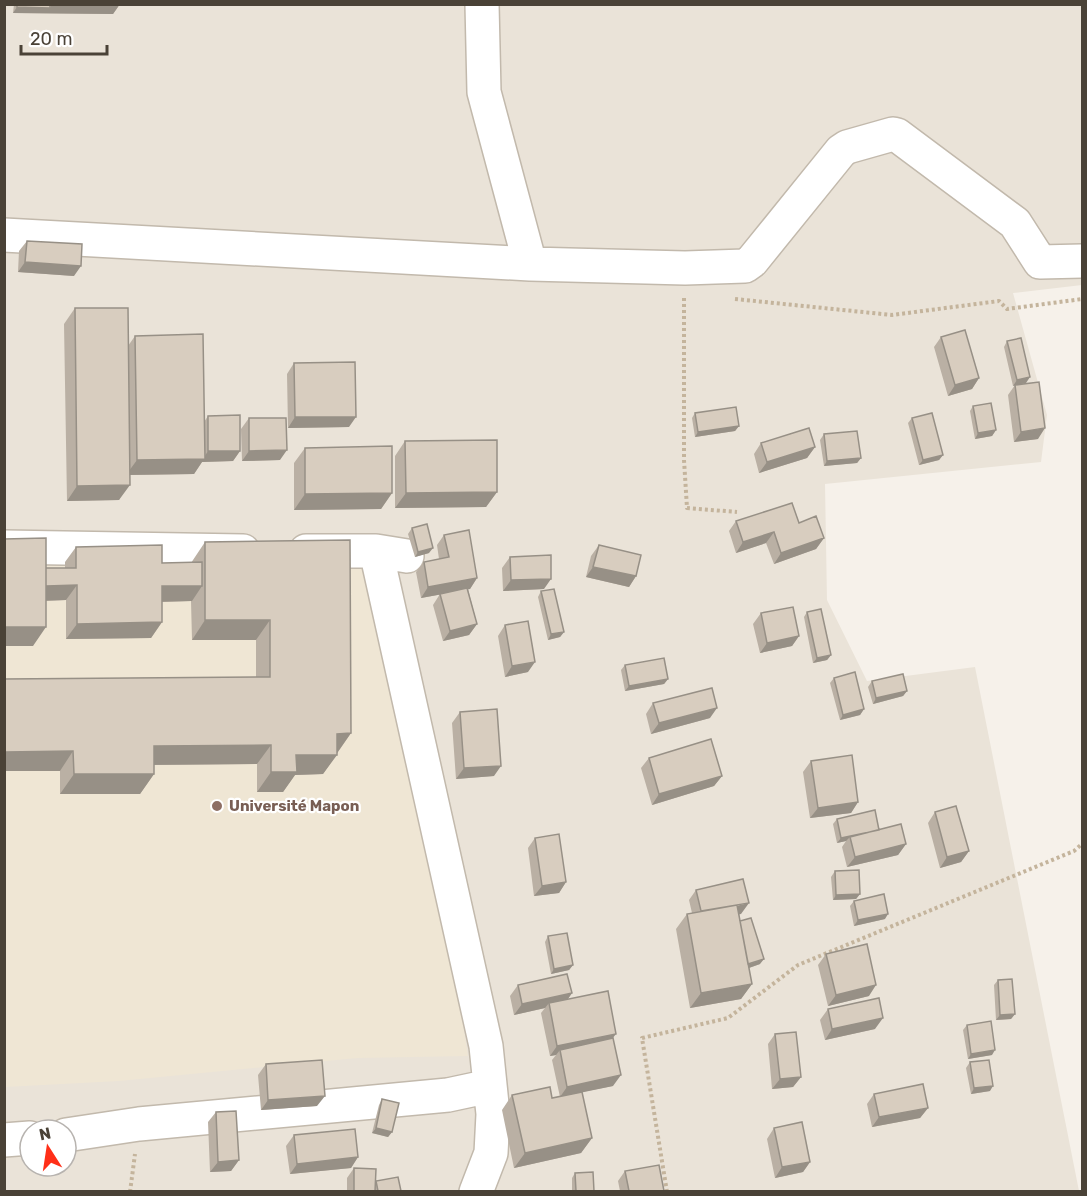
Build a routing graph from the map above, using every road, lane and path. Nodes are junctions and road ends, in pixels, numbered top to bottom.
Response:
1 (482, 4) edge
2 (4, 235) edge
3 (1083, 261) edge
4 (530, 264) junction
5 (685, 268) junction
6 (730, 299) dead end
7 (1083, 299) edge
8 (737, 512) dead end
9 (4, 547) edge
10 (1083, 844) edge
11 (490, 1086) junction
12 (78, 1133) edge
13 (476, 1191) edge
14 (667, 1191) edge

1 - 4 street
2 - 4 street
3 - 5 street
4 - 5 street
5 - 8 path
6 - 7 path
9 - 11 street
10 - 14 path
11 - 12 street
11 - 13 street

